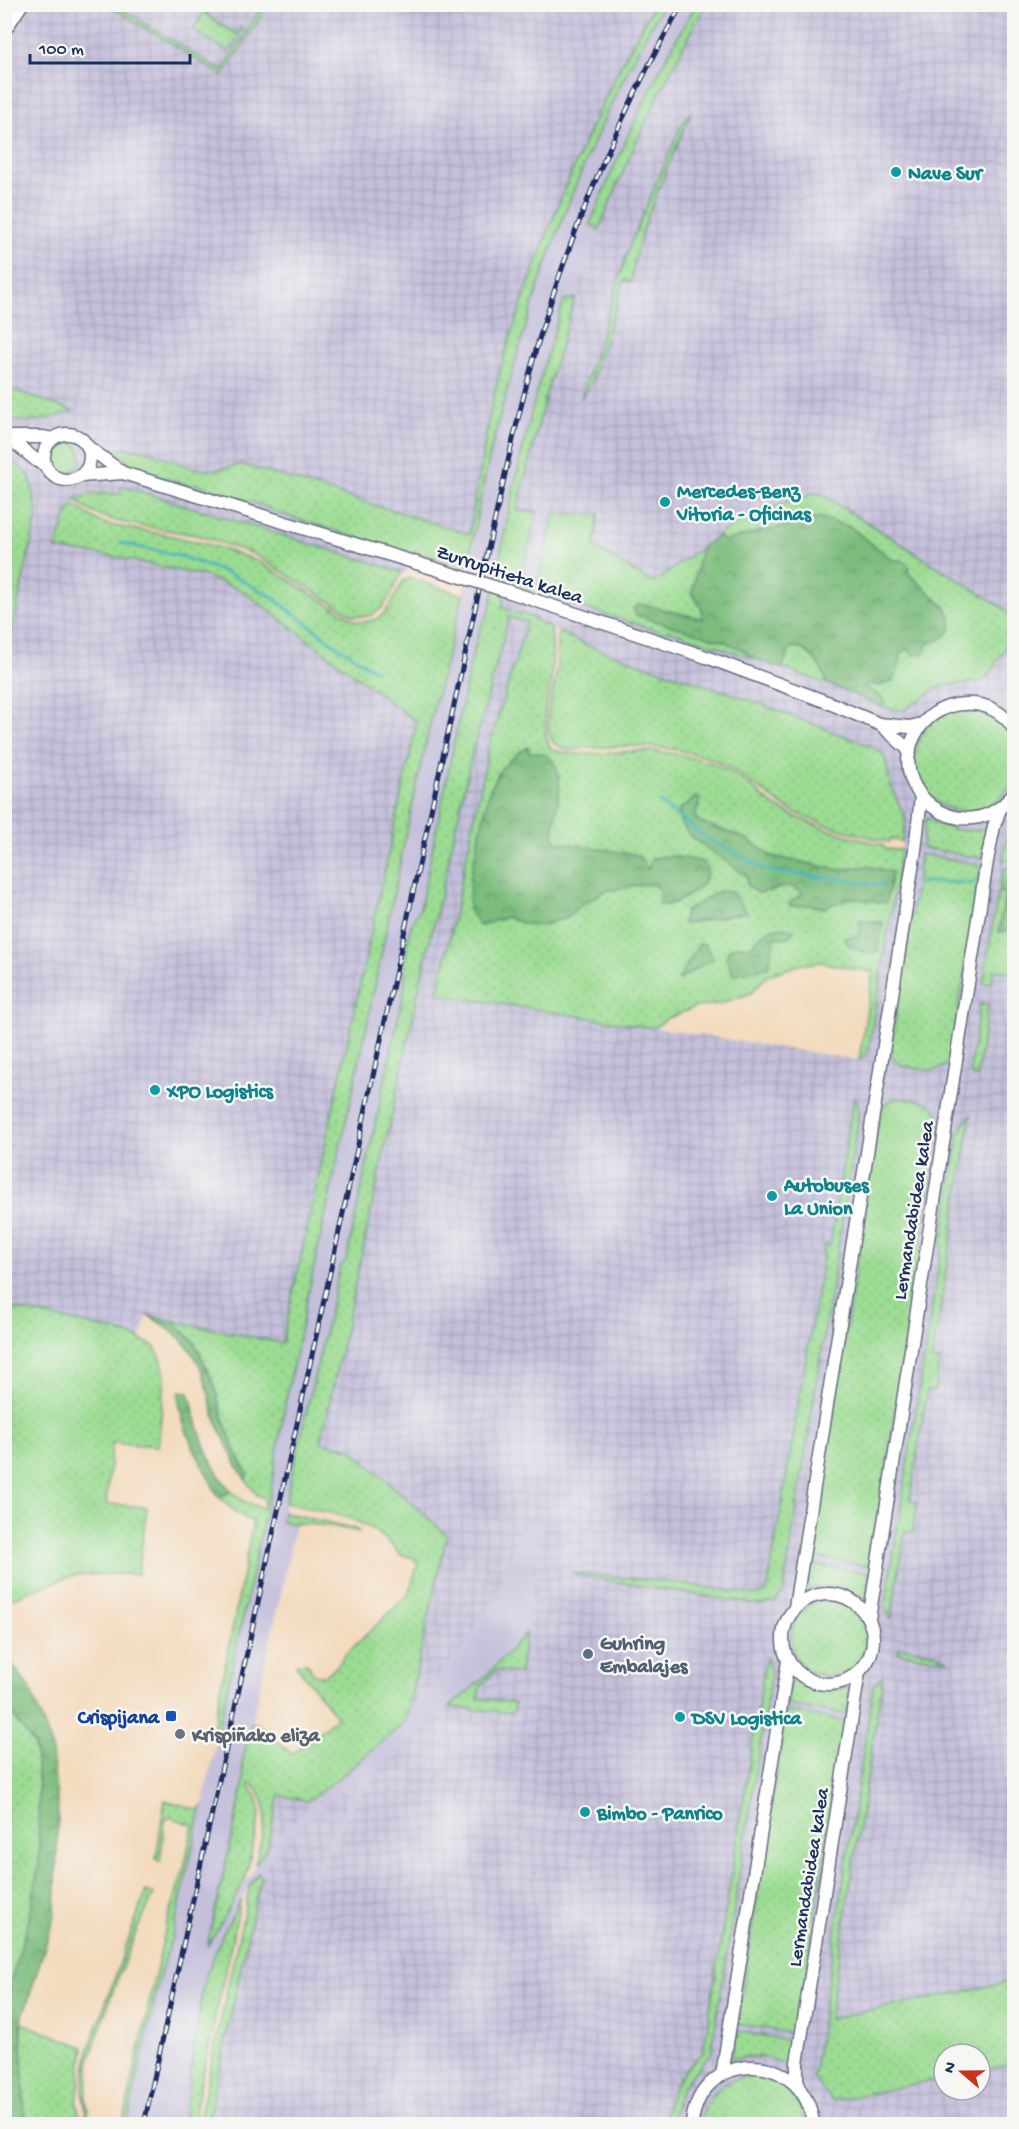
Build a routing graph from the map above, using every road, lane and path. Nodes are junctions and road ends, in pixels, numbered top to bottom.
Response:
1 (8, 4) edge
2 (22, 4) edge
3 (4, 10) edge
4 (4, 31) edge
5 (8, 435) edge
6 (53, 439) junction
7 (88, 447) junction
8 (45, 465) junction
9 (123, 473) junction
10 (81, 476) junction
11 (879, 724) junction
12 (922, 724) junction
13 (1014, 729) edge
14 (910, 751) junction
15 (1014, 793) edge
16 (921, 797) junction
17 (1000, 809) junction
18 (795, 1607) junction
19 (870, 1619) junction
20 (788, 1661) junction
21 (859, 1672) junction
22 (722, 2075) junction
23 (800, 2089) junction
24 (693, 2124) edge
25 (813, 2124) edge

1 - 3 street
2 - 4 street
5 - 6 street
5 - 8 street
6 - 7 street
6 - 8 street
7 - 9 street, Zurrupitieta kalea
7 - 10 street
8 - 10 street
9 - 10 street, Zurrupitieta kalea
9 - 11 street, Zurrupitieta kalea, bridge
11 - 12 street, Zurrupitieta kalea
11 - 14 street, Zurrupitieta kalea
12 - 13 street
12 - 14 street
14 - 16 street
15 - 17 street
16 - 17 street
16 - 18 street
17 - 19 street, Lermandabidea kalea
18 - 19 street
18 - 20 street
19 - 21 street
20 - 21 street
20 - 22 street
21 - 23 street, Lermandabidea kalea
22 - 23 street
22 - 24 street
23 - 25 street

